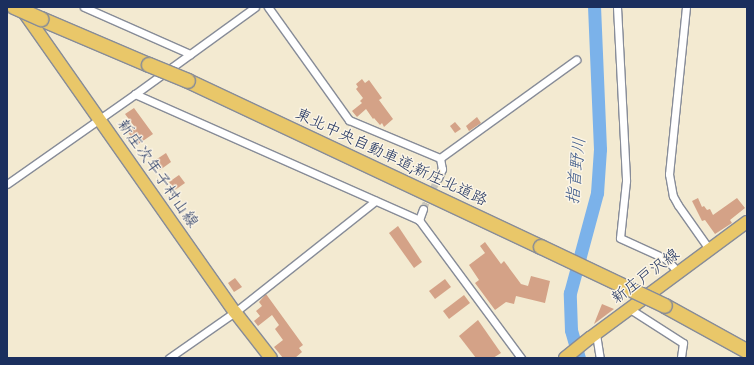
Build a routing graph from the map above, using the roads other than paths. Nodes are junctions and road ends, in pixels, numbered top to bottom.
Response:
1 (14, 7) edge
2 (20, 7) edge
3 (84, 7) edge
4 (255, 7) edge
5 (268, 7) edge
6 (617, 7) edge
7 (686, 7) edge
8 (190, 54) junction
9 (576, 60) dead end
10 (135, 94) junction
11 (99, 120) junction
12 (440, 158) junction
13 (438, 178) tunnel mouth
14 (7, 184) edge
15 (375, 200) junction
16 (423, 209) tunnel mouth
17 (419, 220) junction
18 (747, 222) edge
19 (709, 249) junction
20 (679, 273) junction
21 (630, 309) junction
22 (235, 312) junction
23 (593, 336) junction
24 (747, 351) edge
25 (169, 358) edge
26 (271, 358) edge
27 (521, 358) edge
28 (565, 358) edge
29 (600, 358) edge
30 (681, 358) edge

1 - 24 highway, 東北中央自動車道;新庄北道路, bridge
2 - 11 main road, 新庄次年子村山線
3 - 8 street
4 - 8 street
5 - 12 street
6 - 20 street
7 - 19 street
8 - 10 street
9 - 12 street
10 - 11 street
10 - 15 street
11 - 14 street
11 - 22 main road, 新庄次年子村山線
12 - 13 street
15 - 17 street
15 - 22 street
16 - 17 street
17 - 27 street
18 - 19 main road, 新庄戸沢線
19 - 20 main road, 新庄戸沢線
20 - 21 main road, 新庄戸沢線
21 - 23 main road, 新庄戸沢線
21 - 30 street
22 - 25 street
22 - 26 main road, 新庄次年子村山線
23 - 28 main road, 新庄戸沢線
23 - 29 street

